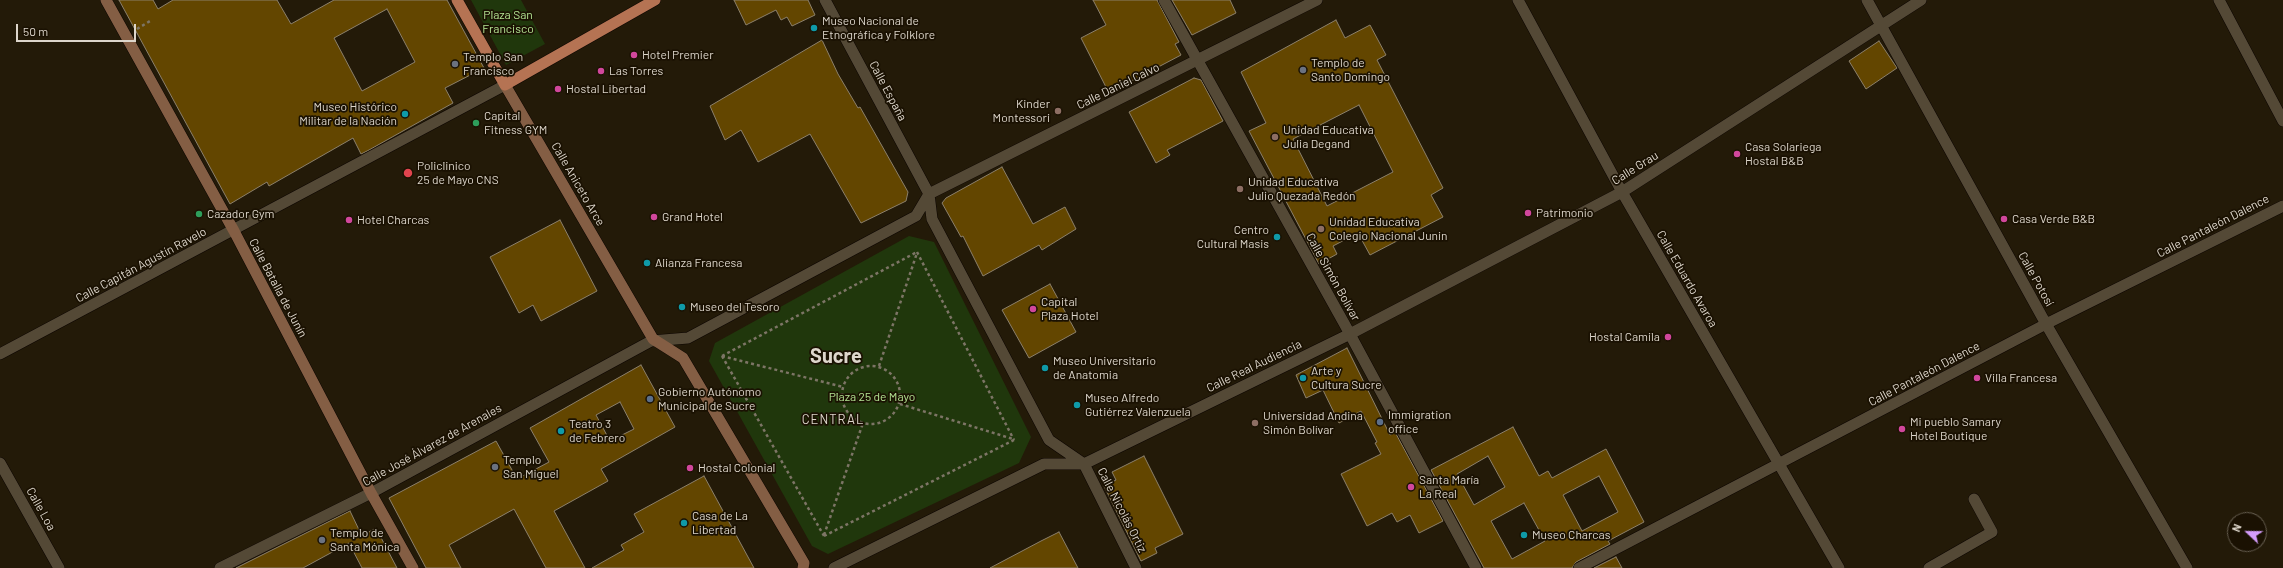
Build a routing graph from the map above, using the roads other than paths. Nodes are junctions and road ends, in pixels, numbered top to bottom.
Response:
1 (106, 0) edge
2 (457, 0) edge
3 (655, 0) edge
4 (825, 0) edge
5 (1164, 0) edge
6 (1317, 0) edge
7 (1518, 0) edge
8 (1868, 0) edge
9 (1921, 0) edge
10 (2219, 0) edge
11 (1881, 26) junction
12 (1197, 62) junction
13 (504, 85) junction
14 (2283, 121) edge
15 (1622, 192) junction
16 (928, 194) junction
17 (2283, 206) edge
18 (234, 231) junction
19 (2046, 324) junction
20 (1350, 334) junction
21 (653, 339) junction
22 (0, 354) edge
23 (0, 463) edge
24 (1084, 464) junction
25 (1778, 464) junction
26 (371, 494) junction
27 (1974, 499) dead end
28 (59, 568) edge
29 (220, 568) edge
30 (413, 568) edge
31 (804, 568) edge
32 (834, 568) edge
33 (1136, 568) edge
34 (1476, 568) edge
35 (1579, 568) edge
36 (1839, 568) edge
37 (1929, 568) edge
38 (2187, 568) edge

1 - 18 main road, Calle Batalla de Junín
2 - 13 main road, Calle Aniceto Arce
3 - 13 main road
4 - 16 street, Calle España
5 - 12 street, Calle Simón Bolívar
6 - 12 street, Calle Daniel Calvo
7 - 15 street, Calle Eduardo Avaroa
8 - 11 street, Calle Potosí
9 - 11 street, Calle Grau
10 - 14 street
11 - 15 street, Calle Grau
11 - 19 street, Calle Potosí
12 - 16 street, Calle Daniel Calvo
12 - 20 street, Calle Simón Bolívar
13 - 18 street, Calle Capitán Agustín Ravelo
13 - 21 main road, Calle Aniceto Arce
15 - 20 street, Calle Grau
15 - 25 street, Calle Eduardo Avaroa
16 - 21 street
16 - 24 street
17 - 19 street, Calle Pantaleón Dalence
18 - 22 street, Calle Capitán Agustín Ravelo
18 - 26 main road, Calle Batalla de Junín
19 - 25 street, Calle Pantaleón Dalence
19 - 38 street, Calle Potosí
20 - 24 street, Calle Real Audiencia
20 - 34 street, Calle Simón Bolívar
21 - 26 street, Calle José Álvarez de Arenales
21 - 31 main road
23 - 28 street, Calle Loa
24 - 32 street
24 - 33 street, Calle Nicolás Ortiz
25 - 35 street, Calle Pantaleón Dalence
25 - 36 street, Calle Eduardo Avaroa
26 - 29 street, Calle José Álvarez de Arenales
26 - 30 main road, Calle Batalla de Junín
27 - 37 street

